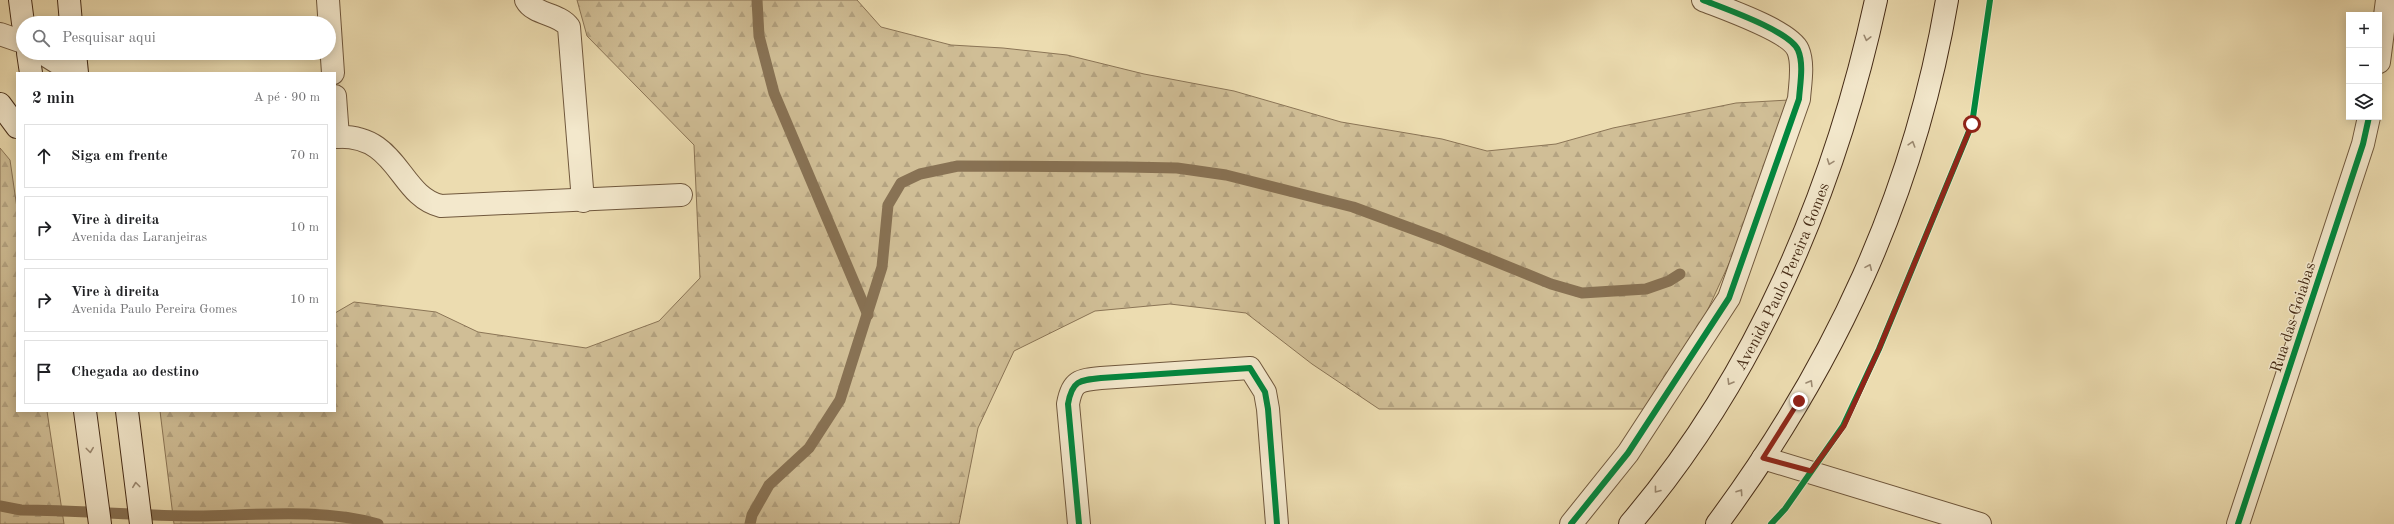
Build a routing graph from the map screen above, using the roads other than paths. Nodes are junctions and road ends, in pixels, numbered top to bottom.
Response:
1 (20, 0) edge
2 (69, 0) edge
3 (328, 0) edge
4 (526, 0) edge
5 (1703, 0) edge
6 (1876, 0) edge
7 (1946, 0) edge
8 (2387, 0) edge
9 (22, 16) edge
10 (70, 16) edge
11 (329, 16) edge
12 (0, 34) edge
13 (16, 40) edge
14 (2381, 48) edge
15 (29, 60) edge
16 (54, 60) edge
17 (75, 60) edge
18 (332, 60) edge
19 (31, 72) edge
20 (73, 72) edge
21 (75, 72) edge
22 (333, 72) edge
23 (0, 104) edge
24 (2368, 120) edge
25 (16, 126) edge
26 (336, 137) edge
27 (681, 195) dead end
28 (583, 201) junction
29 (85, 412) edge
30 (127, 412) edge
31 (1763, 458) junction
32 (100, 524) edge
33 (141, 524) edge
34 (1079, 524) edge
35 (1277, 524) edge
36 (1571, 524) edge
37 (1630, 524) edge
38 (1717, 524) edge
39 (1980, 524) edge
40 (2238, 524) edge

1 - 9 street
2 - 10 street
3 - 11 street
4 - 28 street
5 - 36 street
6 -> 37 street, Avenida Paulo Pereira Gomes
31 -> 7 street
8 - 14 street
12 - 13 street
15 - 19 street
16 - 20 street
17 - 21 street
18 - 22 street
23 - 25 street
24 - 40 street, Rua das Goiabas
26 - 28 street
27 - 28 street
29 -> 32 street
33 -> 30 street
38 -> 31 street
31 - 39 street
34 - 35 street

